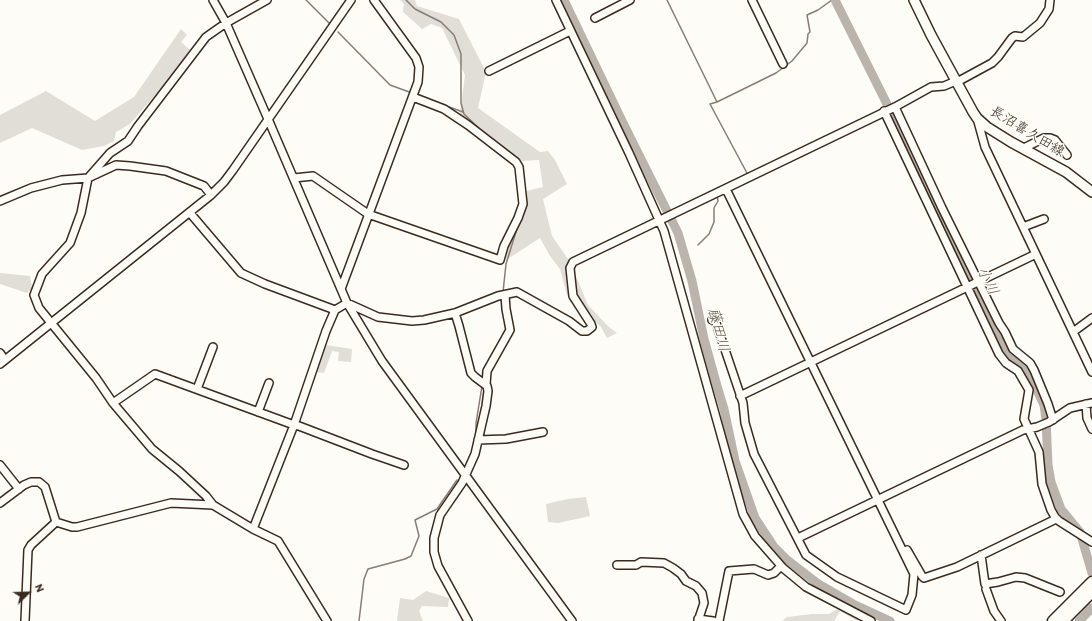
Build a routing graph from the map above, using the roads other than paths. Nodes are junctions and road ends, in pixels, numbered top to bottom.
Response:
1 (213, 0) edge
2 (267, 0) edge
3 (350, 0) edge
4 (374, 0) edge
5 (556, 0) edge
6 (630, 0) edge
7 (752, 0) edge
8 (914, 0) edge
9 (1050, 0) edge
10 (595, 18) dead end
11 (226, 23) junction
12 (570, 31) junction
13 (783, 64) dead end
14 (489, 71) dead end
15 (956, 81) junction
16 (413, 97) junction
17 (895, 107) junction
18 (884, 112) junction
19 (977, 118) junction
20 (268, 119) junction
21 (1024, 148) junction
22 (1067, 155) dead end
23 (88, 178) junction
24 (294, 178) junction
25 (726, 189) junction
26 (1092, 192) edge
27 (212, 195) junction
28 (0, 201) edge
29 (190, 213) junction
30 (368, 214) junction
31 (1044, 219) dead end
32 (659, 221) junction
33 (1023, 227) junction
34 (1035, 252) junction
35 (978, 282) junction
36 (966, 287) junction
37 (341, 288) junction
38 (506, 295) junction
39 (347, 303) junction
40 (335, 310) junction
41 (455, 313) junction
42 (1092, 318) edge
43 (712, 320) dead end
44 (52, 323) junction
45 (1073, 332) junction
46 (213, 347) dead end
47 (0, 353) edge
48 (2, 362) edge
49 (811, 362) junction
50 (1092, 372) edge
51 (269, 383) dead end
52 (486, 385) junction
53 (197, 389) junction
54 (740, 396) junction
55 (113, 403) junction
56 (1089, 403) edge
57 (258, 412) junction
58 (1048, 422) junction
59 (294, 425) junction
60 (1092, 428) edge
61 (1028, 429) junction
62 (543, 432) dead end
63 (478, 440) junction
64 (0, 465) edge
65 (404, 465) dead end
66 (466, 475) junction
67 (19, 489) junction
68 (877, 500) junction
69 (0, 503) edge
70 (213, 505) junction
71 (1056, 519) junction
72 (56, 522) junction
73 (253, 529) junction
74 (798, 538) junction
75 (1092, 542) edge
76 (902, 548) junction
77 (981, 555) junction
78 (617, 565) dead end
79 (781, 566) junction
80 (1092, 582) edge
81 (986, 588) dead end
82 (1060, 592) dead end
83 (1092, 592) edge
84 (698, 620) edge
85 (25, 621) edge
86 (327, 621) edge
87 (468, 621) edge
88 (572, 621) edge
89 (713, 621) edge
90 (719, 621) edge
91 (871, 621) edge
92 (1001, 621) edge
93 (1053, 621) edge
94 (1063, 621) edge

1 - 11 street
2 - 11 street
3 - 20 street
4 - 16 street
5 - 12 street
6 - 10 street
7 - 13 street
8 - 15 main road, 長沼喜久田線
9 - 15 street
11 - 20 street
11 - 23 street
12 - 14 street
12 - 32 street
15 - 17 street
15 - 19 main road, 長沼喜久田線
16 - 30 street
16 - 30 street
17 - 18 street
17 - 35 street
18 - 25 street
18 - 36 street
19 - 21 main road, 長沼喜久田線
19 - 33 street
20 - 24 street
20 - 27 street
21 - 22 street
21 - 26 main road, 長沼喜久田線
23 - 27 street
23 - 28 street
23 - 44 street
24 - 30 street
24 - 37 street
25 - 32 street
25 - 49 street
27 - 29 street
29 - 40 street
29 - 44 street
30 - 37 street
31 - 33 street
32 - 38 street
32 - 79 street
33 - 34 street
34 - 35 street
34 - 45 street
35 - 36 street
35 - 58 street
36 - 49 street
36 - 61 street
37 - 39 street
38 - 41 street
38 - 52 street
39 - 40 street
39 - 41 street
39 - 66 street
40 - 59 street
41 - 52 street
42 - 45 street
43 - 54 street
44 - 48 street
44 - 55 street
45 - 50 street
46 - 53 street
47 - 48 street
49 - 54 street
49 - 68 street
51 - 57 street
52 - 63 street
53 - 55 street
53 - 57 street
54 - 74 street
55 - 70 street
56 - 58 street
56 - 60 street
57 - 59 street
58 - 61 street
59 - 65 street
59 - 73 street
61 - 68 street
61 - 71 street
62 - 63 street
63 - 66 street
64 - 67 street
66 - 87 street
66 - 88 street
67 - 69 street
67 - 72 street
68 - 74 street
68 - 76 street
70 - 72 street
70 - 73 street
71 - 75 street
71 - 77 street
72 - 85 street
73 - 86 street
74 - 76 street
76 - 77 street
77 - 82 street
78 - 84 street
79 - 90 street
79 - 91 street
80 - 93 highway
81 - 92 street
83 - 94 highway
84 - 89 street

